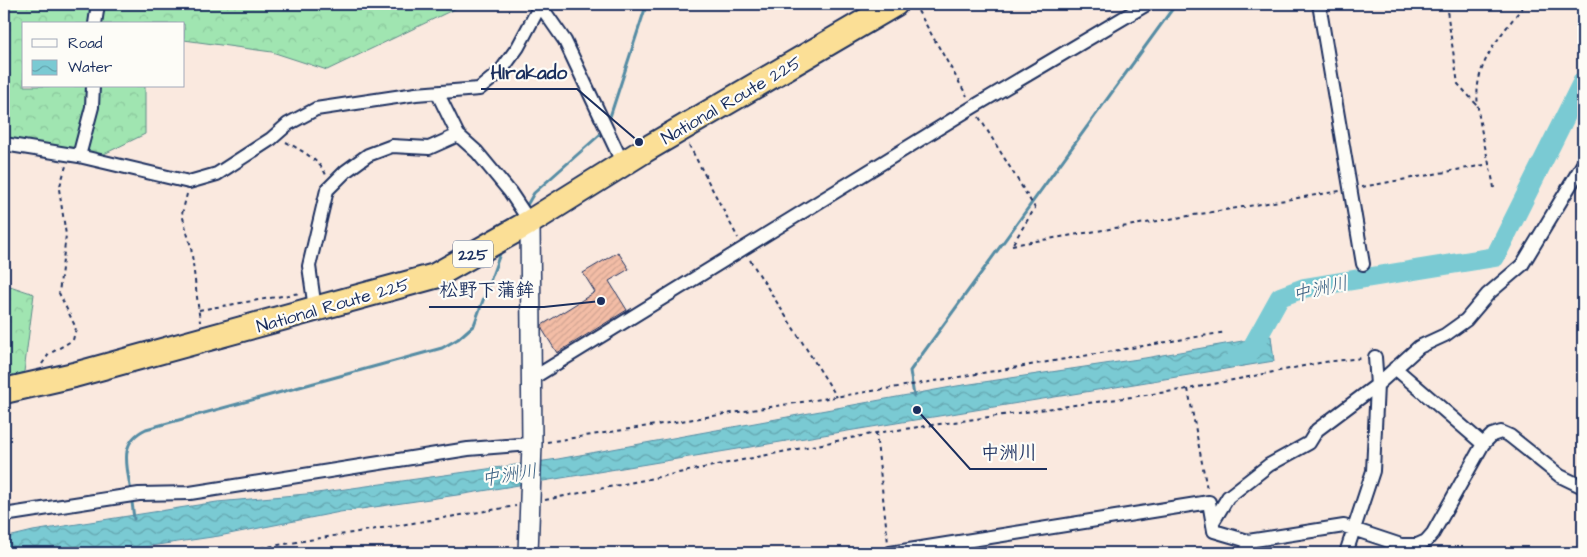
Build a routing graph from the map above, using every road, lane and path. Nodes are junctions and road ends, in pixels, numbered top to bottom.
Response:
1 (98, 4) edge
2 (895, 4) edge
3 (914, 4) edge
4 (1147, 4) edge
5 (1319, 4) edge
6 (1446, 4) edge
7 (1525, 4) edge
8 (540, 5) edge
9 (94, 22) edge
10 (93, 88) edge
11 (438, 94) junction
12 (1477, 105) junction
13 (973, 107) junction
14 (681, 129) junction
15 (275, 135) junction
16 (458, 135) junction
17 (4, 144) edge
18 (74, 155) junction
19 (624, 164) junction
20 (1490, 164) junction
21 (1583, 164) edge
22 (1583, 181) edge
23 (189, 182) junction
24 (331, 186) junction
25 (1570, 186) junction
26 (1494, 188) dead end
27 (1351, 189) junction
28 (530, 222) junction
29 (744, 250) junction
30 (1363, 264) dead end
31 (314, 300) junction
32 (199, 310) junction
33 (200, 325) dead end
34 (1226, 332) dead end
35 (1375, 357) joint
36 (1395, 368) junction
37 (533, 378) junction
38 (27, 385) junction
39 (1377, 385) junction
40 (1188, 389) junction
41 (4, 391) edge
42 (836, 397) junction
43 (876, 433) junction
44 (1483, 444) junction
45 (532, 447) junction
46 (1583, 487) edge
47 (531, 499) junction
48 (1209, 502) junction
49 (4, 514) edge
50 (1213, 522) junction
51 (1354, 529) junction
52 (1247, 547) edge
53 (889, 549) edge
54 (230, 553) edge
55 (528, 553) edge
56 (1346, 553) edge

1 - 9 street
2 - 14 highway, National Route 225 / 225
3 - 13 path
4 - 13 street
5 - 27 street
6 - 12 path
7 - 12 path
8 - 11 street
8 - 19 street
10 - 18 street
11 - 15 street
11 - 16 street
12 - 20 path
13 - 27 path
13 - 29 street
14 - 19 highway, National Route 225 / 225
14 - 29 path
15 - 23 street
15 - 24 path
16 - 24 street
16 - 28 street
17 - 18 street
18 - 23 street
18 - 38 path
19 - 28 highway, National Route 225 / 225
20 - 26 path
20 - 27 path
21 - 25 street
22 - 25 street
23 - 32 path
24 - 31 street
25 - 36 street
27 - 30 street
28 - 31 highway, National Route 225 / 225
28 - 37 street
29 - 37 street
29 - 42 path
31 - 32 path
31 - 38 highway, National Route 225 / 225
32 - 33 path
34 - 42 path
35 - 39 street
35 - 40 path
36 - 39 street
36 - 44 street
37 - 45 street
38 - 41 highway, National Route 225 / 225
39 - 50 street
39 - 51 street
40 - 43 path
40 - 48 path
42 - 45 path
43 - 47 path
43 - 53 path
44 - 46 street
44 - 51 street
45 - 47 street
45 - 49 street
47 - 54 path
47 - 55 street
48 - 50 street
48 - 53 street
50 - 52 street
51 - 52 street
51 - 56 street

